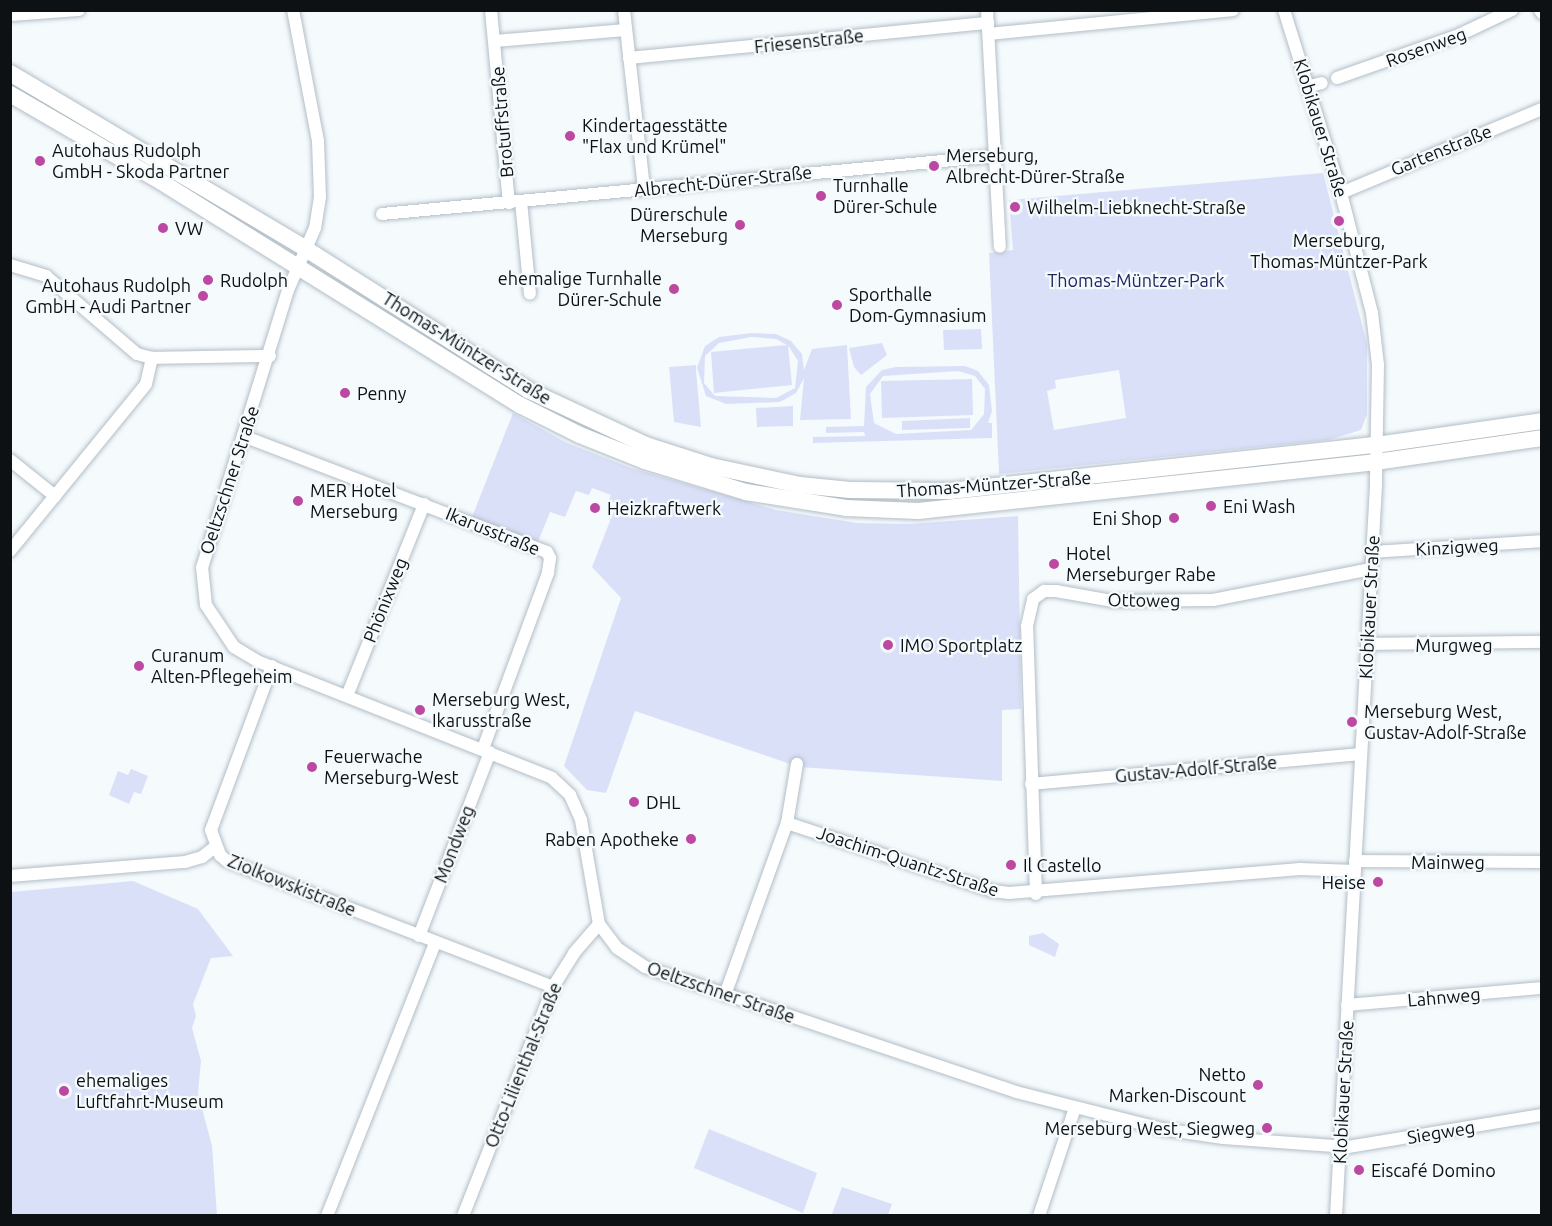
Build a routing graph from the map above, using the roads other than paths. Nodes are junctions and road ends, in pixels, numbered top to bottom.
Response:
1 (79, 10) edge
2 (293, 10) edge
3 (491, 10) edge
4 (624, 10) edge
5 (1233, 10) edge
6 (1284, 10) edge
7 (1512, 10) edge
8 (10, 15) edge
9 (988, 23) edge
10 (626, 30) junction
11 (495, 41) junction
12 (629, 58) junction
13 (10, 73) edge
14 (1337, 78) dead end
15 (10, 94) edge
16 (1542, 110) edge
17 (996, 156) junction
18 (644, 189) junction
19 (1341, 192) junction
20 (515, 202) junction
21 (382, 214) dead end
22 (1000, 247) dead end
23 (306, 249) junction
24 (10, 265) edge
25 (298, 266) junction
26 (530, 294) dead end
27 (270, 356) junction
28 (152, 358) junction
29 (1542, 422) edge
30 (243, 436) junction
31 (1542, 438) edge
32 (1376, 445) junction
33 (646, 453) junction
34 (10, 460) edge
35 (1376, 462) junction
36 (675, 464) junction
37 (55, 496) junction
38 (423, 504) junction
39 (1542, 541) edge
40 (10, 551) edge
41 (1372, 552) junction
42 (1371, 568) junction
43 (1542, 642) edge
44 (1367, 644) junction
45 (272, 666) junction
46 (346, 696) junction
47 (486, 751) junction
48 (1361, 754) junction
49 (797, 764) dead end
50 (1031, 784) junction
51 (787, 823) junction
52 (215, 847) junction
53 (1542, 862) edge
54 (1355, 866) junction
55 (10, 876) edge
56 (1036, 894) junction
57 (599, 924) junction
58 (418, 936) junction
59 (435, 943) junction
60 (553, 987) junction
61 (1542, 988) edge
62 (725, 995) junction
63 (1347, 1005) junction
64 (1075, 1108) junction
65 (1542, 1115) edge
66 (1340, 1144) junction
67 (327, 1215) edge
68 (463, 1215) edge
69 (1039, 1215) edge
70 (1336, 1215) edge

1 - 8 street
2 - 23 street, Oeltzschner Straße
3 - 11 street, Brotuffstraße
4 - 10 street
5 - 9 street, Friesenstraße
6 - 19 street, Klobikauer Straße
7 - 14 street, Rosenweg
9 - 12 street, Friesenstraße
9 - 17 street
10 - 11 street, Brotuffstraße
10 - 12 street
11 - 20 street, Brotuffstraße
12 - 18 street
13 - 23 main road, Thomas-Müntzer-Straße
15 - 25 main road, Thomas-Müntzer-Straße
16 - 19 street, Gartenstraße
17 - 18 street, Albrecht-Dürer-Straße
17 - 22 street
18 - 20 street, Albrecht-Dürer-Straße
19 - 32 street, Klobikauer Straße
20 - 21 street, Albrecht-Dürer-Straße
20 - 26 street
23 - 25 street, Oeltzschner Straße
23 - 33 main road, Thomas-Müntzer-Straße
24 - 28 street
25 - 27 street, Oeltzschner Straße
25 - 33 main road, Thomas-Müntzer-Straße
27 - 28 street
27 - 30 street, Oeltzschner Straße
28 - 37 street
29 - 32 main road, Thomas-Müntzer-Straße
30 - 38 street, Ikarusstraße
30 - 45 street, Oeltzschner Straße
31 - 35 main road, Thomas-Müntzer-Straße
32 - 35 street, Klobikauer Straße
32 - 36 main road, Thomas-Müntzer-Straße
33 - 36 main road, Thomas-Müntzer-Straße
34 - 37 street
35 - 36 main road, Thomas-Müntzer-Straße
35 - 41 street, Klobikauer Straße
37 - 40 street
38 - 46 street, Phönixweg
38 - 47 street, Ikarusstraße
39 - 41 street, Kinzigweg
41 - 42 street, Klobikauer Straße
42 - 44 street, Klobikauer Straße
42 - 50 street, Ottoweg
43 - 44 street, Murgweg
44 - 48 street, Klobikauer Straße
45 - 46 street, Oeltzschner Straße
45 - 52 street, Ziolkowskistraße
46 - 47 street, Oeltzschner Straße
47 - 57 street, Oeltzschner Straße
47 - 58 street, Mondweg
48 - 50 street, Gustav-Adolf-Straße
48 - 54 street, Klobikauer Straße
49 - 51 street
50 - 56 street, Ottoweg
51 - 56 street, Joachim-Quantz-Straße
51 - 62 street
52 - 55 street
52 - 58 street, Ziolkowskistraße
53 - 54 street, Mainweg
54 - 56 street, Joachim-Quantz-Straße
54 - 63 street, Klobikauer Straße
57 - 60 street, Otto-Lilienthal-Straße
57 - 62 street, Oeltzschner Straße
58 - 59 street, Ziolkowskistraße
59 - 60 street, Ziolkowskistraße
59 - 67 street
60 - 68 street, Otto-Lilienthal-Straße
61 - 63 street, Lahnweg
62 - 64 street, Oeltzschner Straße
63 - 66 street, Klobikauer Straße
64 - 66 street, Oeltzschner Straße
64 - 69 street
65 - 66 street, Siegweg
66 - 70 street, Klobikauer Straße

